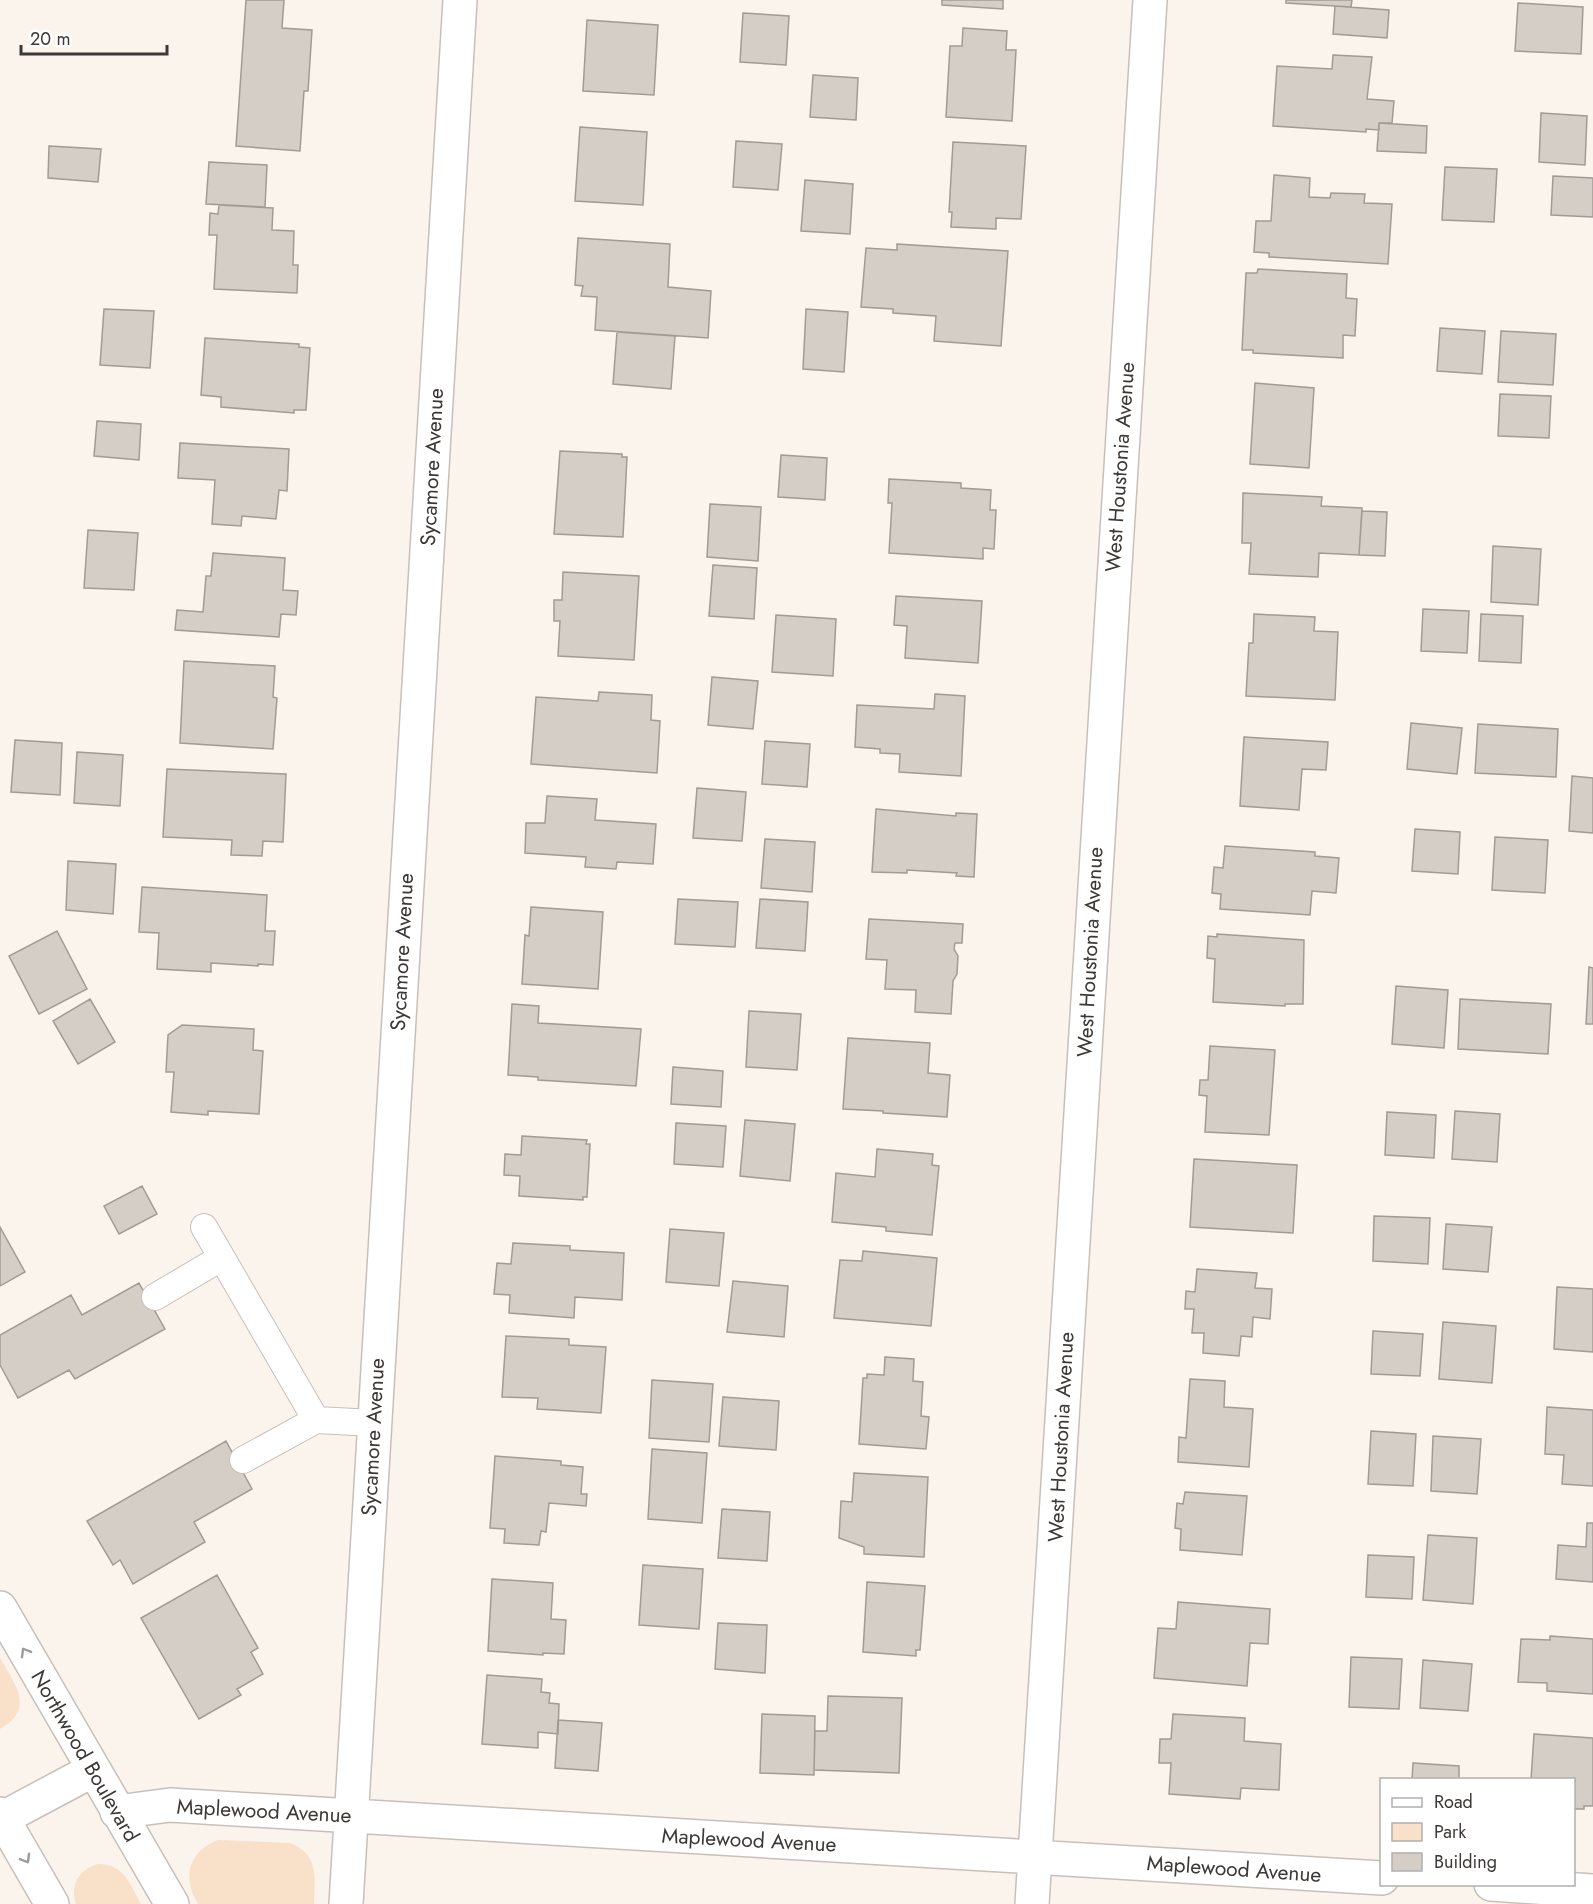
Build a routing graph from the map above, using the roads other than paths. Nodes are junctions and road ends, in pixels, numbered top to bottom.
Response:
1 (460, 0) edge
2 (1150, 0) edge
3 (204, 1227) dead end
4 (222, 1258) junction
5 (155, 1297) dead end
6 (316, 1420) junction
7 (374, 1423) junction
8 (243, 1460) dead end
9 (0, 1608) edge
10 (93, 1770) junction
11 (117, 1812) junction
12 (1, 1816) edge
13 (352, 1816) junction
14 (1035, 1856) junction
15 (1380, 1878) edge
16 (1520, 1886) edge
17 (1593, 1891) edge
18 (52, 1904) edge
19 (172, 1904) edge
20 (346, 1904) edge
21 (1032, 1904) edge

1 - 7 street, Sycamore Avenue
2 - 14 street, West Houstonia Avenue
3 - 4 lane
4 - 5 lane
4 - 6 lane
6 - 7 lane
6 - 8 lane
7 - 13 street, Sycamore Avenue
10 -> 9 street, Northwood Boulevard
10 - 11 street, Northwood Boulevard
10 - 12 street
11 - 13 street, Maplewood Avenue
11 - 19 street, Northwood Boulevard
12 -> 18 street
13 - 14 street, Maplewood Avenue
13 - 20 street, Sycamore Avenue
14 - 15 street, Maplewood Avenue
14 - 21 street, West Houstonia Avenue
16 - 17 street

